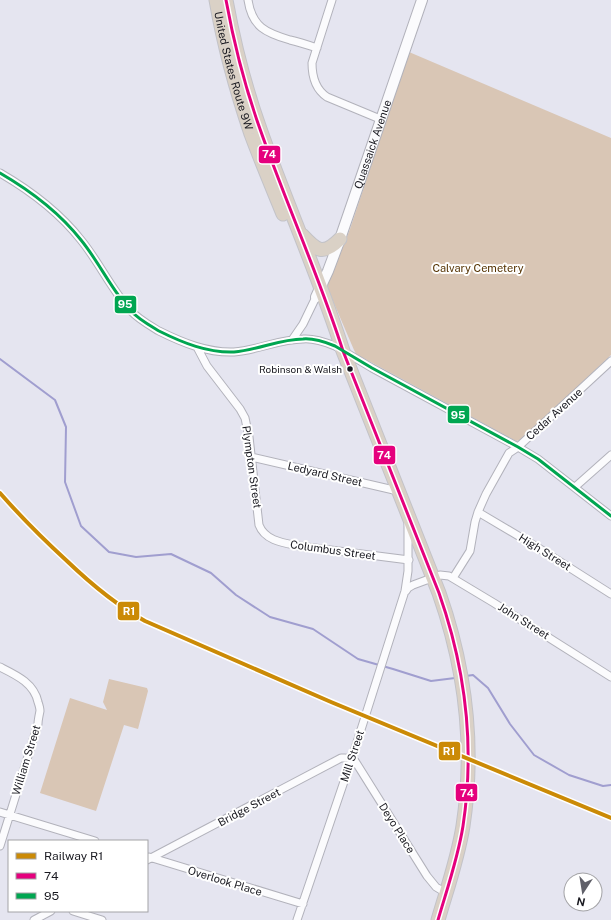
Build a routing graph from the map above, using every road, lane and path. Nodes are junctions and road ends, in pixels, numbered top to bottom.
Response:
1 (216, 0) edge
2 (226, 0) edge
3 (248, 0) edge
4 (332, 0) edge
5 (422, 0) edge
6 (317, 48) junction
7 (380, 119) junction
8 (0, 173) edge
9 (299, 232) junction
10 (340, 239) junction
11 (319, 292) junction
12 (292, 340) junction
13 (197, 347) junction
14 (343, 351) junction
15 (611, 361) edge
16 (518, 447) junction
17 (611, 455) edge
18 (251, 457) junction
19 (575, 487) junction
20 (398, 491) junction
21 (478, 512) junction
22 (408, 516) junction
23 (611, 516) edge
24 (261, 530) joint
25 (409, 560) junction
26 (433, 577) junction
27 (453, 578) junction
28 (405, 591) junction
29 (611, 594) edge
30 (0, 667) edge
31 (611, 676) edge
32 (352, 758) junction
33 (0, 812) edge
34 (9, 815) junction
35 (92, 840) edge
36 (0, 846) edge
37 (148, 858) edge
38 (446, 893) junction
39 (303, 904) junction
40 (49, 912) edge
41 (76, 912) edge
42 (34, 920) edge
43 (102, 920) edge
44 (298, 920) edge
45 (438, 920) edge

1 - 11 highway, United States Route 9W
2 - 9 highway, United States Route 9W
3 - 6 street
4 - 6 street
5 - 7 main road, Quassaick Avenue
6 - 7 street
7 - 10 main road, Quassaick Avenue
8 - 13 street
9 - 10 highway
9 - 11 highway, United States Route 9W
10 - 11 main road, Quassaick Avenue
11 - 12 street
11 - 14 highway
12 - 13 street
12 - 14 street
13 - 18 street, Plympton Street
14 - 16 street
14 - 20 highway
15 - 16 street, Cedar Avenue
16 - 19 street
16 - 21 street, Cedar Avenue
17 - 19 street
18 - 20 street, Ledyard Street
18 - 24 street, Plympton Street
19 - 23 street
20 - 22 highway
21 - 27 street, Cedar Avenue
21 - 29 street, High Street
22 - 25 street
22 - 26 highway
24 - 25 street, Columbus Street
25 - 28 street
26 - 27 street, John Street
26 - 28 street
26 - 38 highway
27 - 31 street, John Street
28 - 32 street, Mill Street
30 - 34 street, William Street
32 - 37 street, Bridge Street
32 - 38 street, Deyo Place
32 - 39 street, Mill Street
33 - 34 street
34 - 35 street
34 - 36 street, William Street
37 - 39 street, Overlook Place
38 - 45 highway
39 - 44 street, Mill Street
40 - 42 street
41 - 43 street

